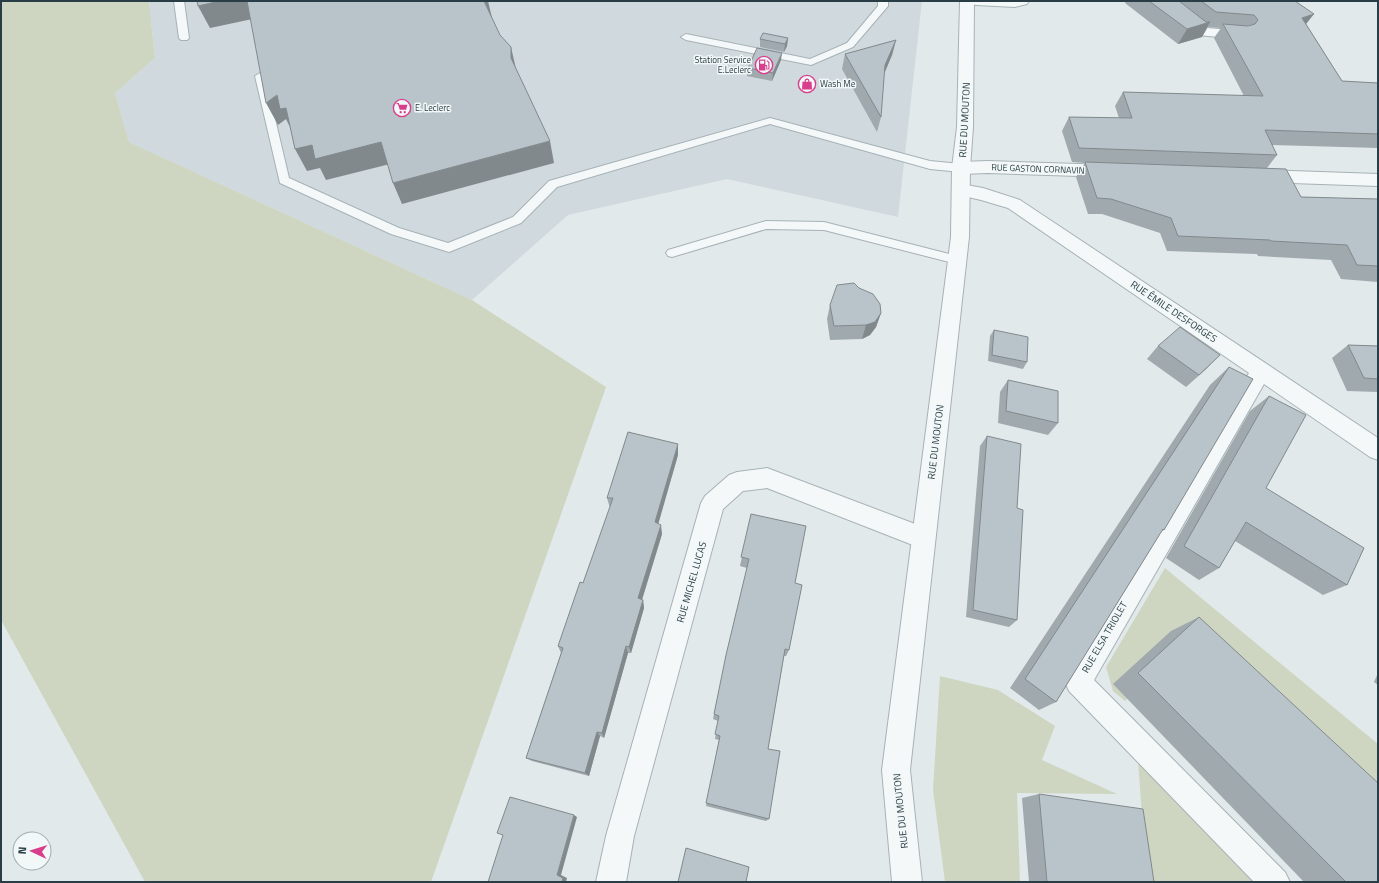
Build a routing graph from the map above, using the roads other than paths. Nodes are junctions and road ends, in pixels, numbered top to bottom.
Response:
1 (179, 1) edge
2 (884, 1) edge
3 (967, 1) edge
4 (976, 1) edge
5 (1022, 1) edge
6 (1162, 1) edge
7 (1239, 34) edge
8 (686, 37) dead end
9 (184, 38) dead end
10 (260, 76) edge
11 (961, 168) junction
12 (1123, 171) edge
13 (1243, 176) edge
14 (1378, 180) edge
15 (961, 190) junction
16 (672, 253) dead end
17 (957, 260) junction
18 (1261, 370) junction
19 (1378, 450) edge
20 (923, 538) junction
21 (611, 882) edge
22 (907, 882) edge
23 (1275, 882) edge

1 - 9 lane
2 - 8 lane
3 - 11 street, RUE DU MOUTON
4 - 5 street
6 - 7 street
10 - 11 lane
11 - 12 street, RUE GASTON CORNAVIN
11 - 15 street, RUE DU MOUTON
13 - 14 street
15 - 17 street, RUE DU MOUTON
15 - 18 street, RUE ÉMILE DESFORGES
16 - 17 lane
17 - 20 street, RUE DU MOUTON
18 - 19 street, RUE ÉMILE DESFORGES
18 - 23 street, RUE ELSA TRIOLET
20 - 21 street, RUE MICHEL LUCAS
20 - 22 street, RUE DU MOUTON

